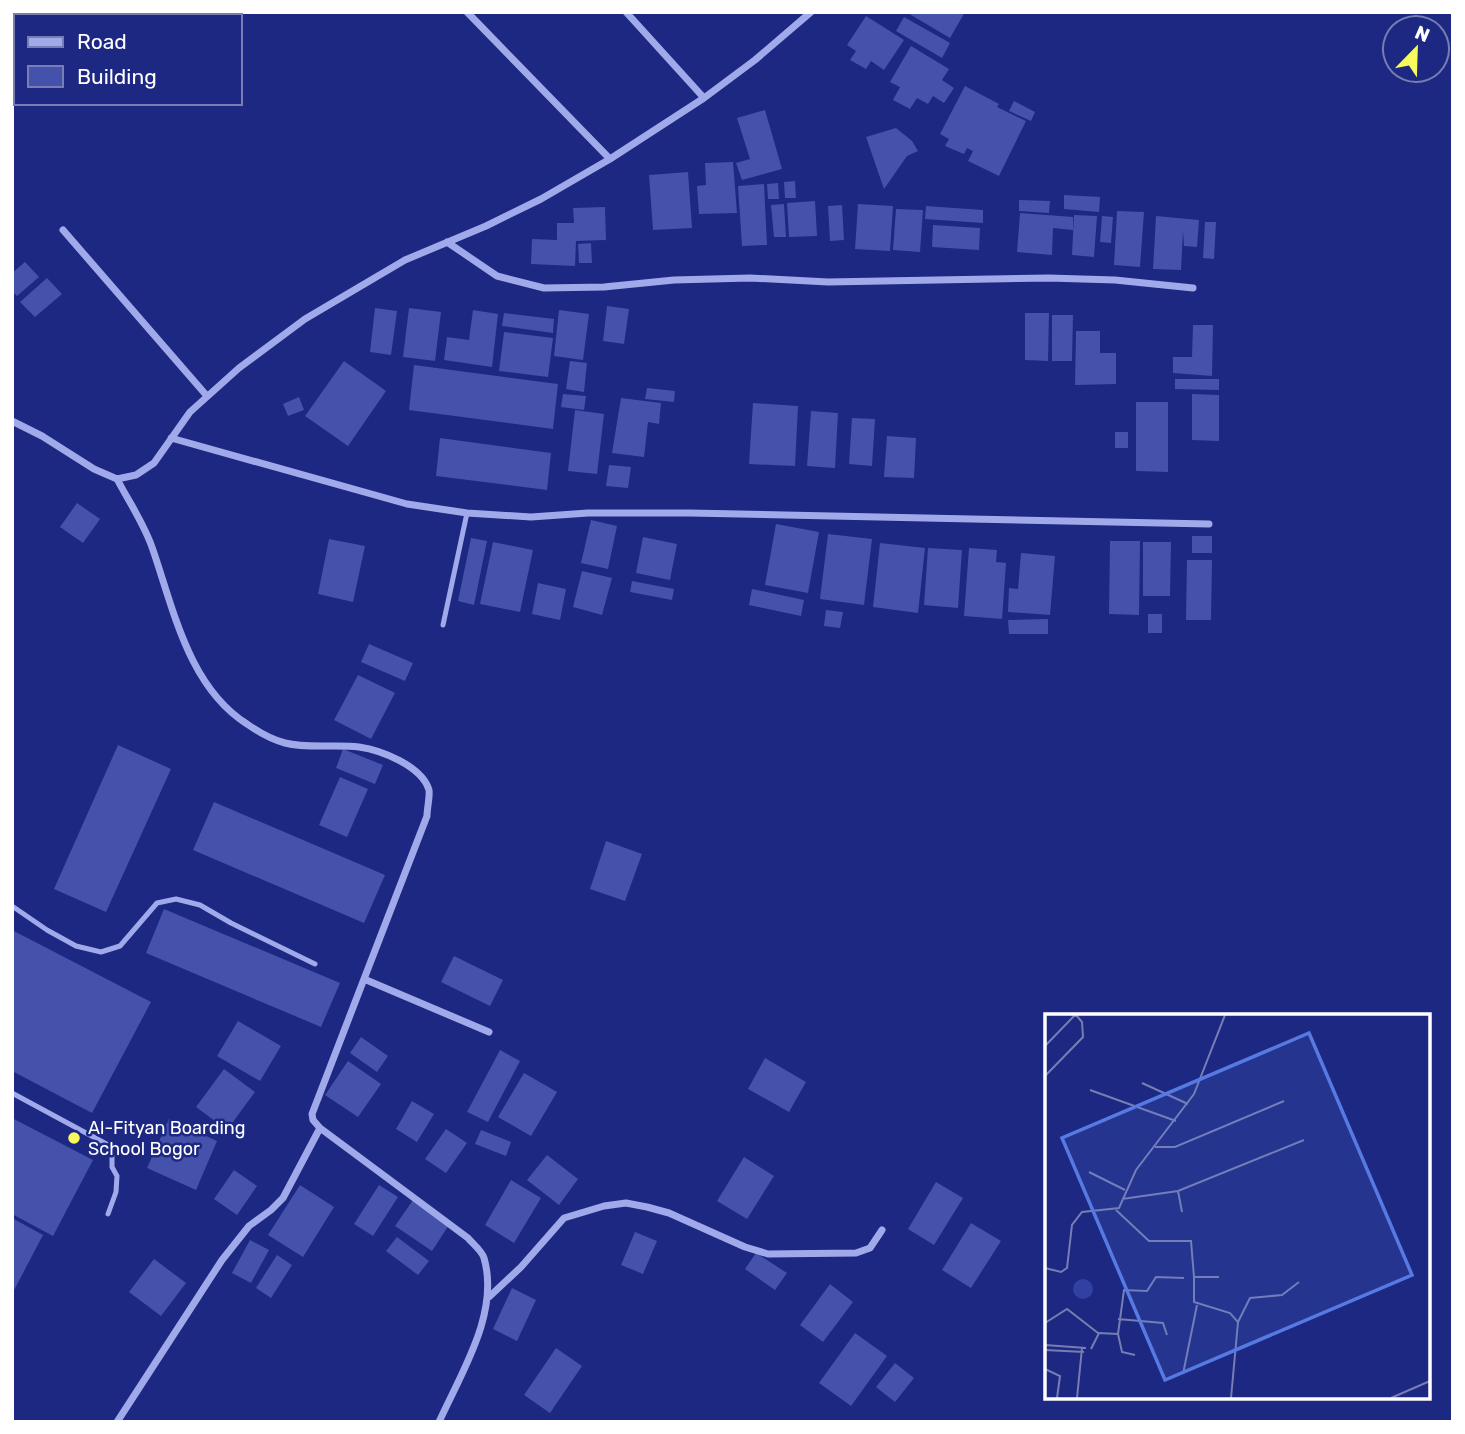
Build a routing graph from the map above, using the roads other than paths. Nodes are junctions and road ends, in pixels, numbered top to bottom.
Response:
1 (467, 12) edge
2 (626, 12) edge
3 (811, 12) edge
4 (704, 98) junction
5 (610, 159) junction
6 (63, 230) dead end
7 (447, 242) junction
8 (1193, 288) dead end
9 (207, 397) junction
10 (12, 421) edge
11 (171, 438) junction
12 (117, 479) junction
13 (467, 513) junction
14 (1209, 524) dead end
15 (443, 625) dead end
16 (12, 906) edge
17 (315, 964) dead end
18 (364, 979) junction
19 (489, 1032) dead end
20 (12, 1093) edge
21 (320, 1128) junction
22 (108, 1214) dead end
23 (882, 1230) dead end
24 (489, 1297) junction
25 (117, 1422) edge
26 (439, 1422) edge

1 - 5 street
2 - 4 street
3 - 4 street
4 - 5 street
5 - 7 street
6 - 9 street
7 - 8 street
7 - 9 street
9 - 11 street
10 - 12 street
11 - 12 street
11 - 13 street
12 - 18 street
13 - 14 street
13 - 15 lane
16 - 17 lane
18 - 19 street
18 - 21 street
20 - 22 lane
21 - 24 street
21 - 25 street
23 - 24 street
24 - 26 street

